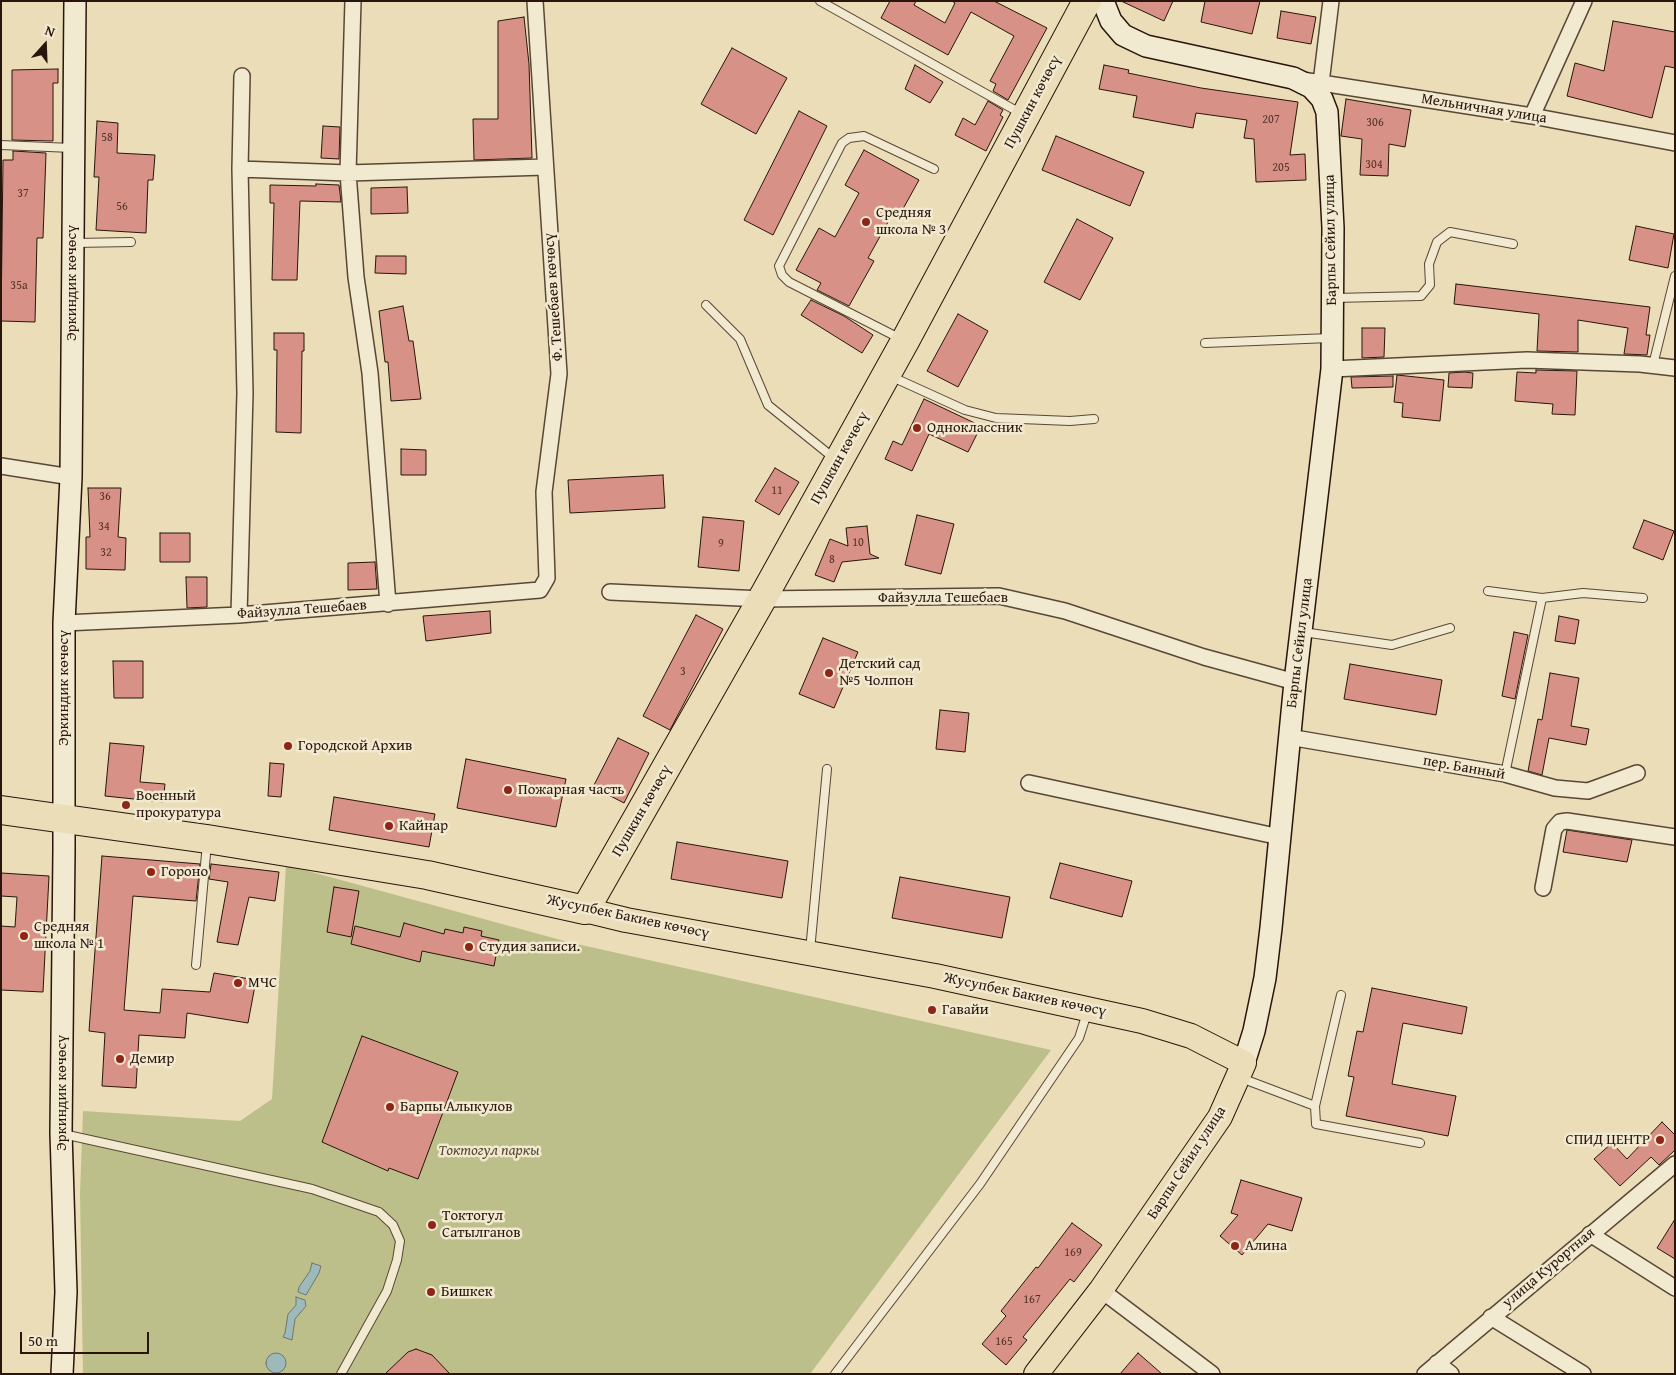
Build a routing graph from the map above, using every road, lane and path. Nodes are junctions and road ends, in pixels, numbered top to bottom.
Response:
1 (75, 1) edge
2 (353, 1) edge
3 (535, 1) edge
4 (820, 1) edge
5 (1087, 1) edge
6 (1103, 1) edge
7 (1331, 1) edge
8 (1584, 1) edge
9 (242, 76) dead end
10 (1293, 78) junction
11 (1321, 83) junction
12 (1026, 116) junction
13 (1532, 116) junction
14 (1675, 143) edge
15 (1, 145) edge
16 (73, 148) junction
17 (545, 167) junction
18 (240, 169) junction
19 (934, 169) dead end
20 (348, 173) junction
21 (130, 242) dead end
22 (72, 243) junction
23 (1513, 244) dead end
24 (1675, 276) edge
25 (1332, 298) junction
26 (706, 305) dead end
27 (1332, 338) junction
28 (905, 341) junction
29 (1205, 344) dead end
30 (1653, 365) junction
31 (1675, 368) edge
32 (1332, 369) junction
33 (886, 374) junction
34 (1094, 419) dead end
35 (838, 460) junction
36 (1, 466) edge
37 (71, 477) junction
38 (540, 590) joint
39 (1488, 591) dead end
40 (610, 592) dead end
41 (1542, 598) junction
42 (1643, 598) dead end
43 (762, 600) junction
44 (388, 604) junction
45 (239, 615) junction
46 (64, 623) junction
47 (1450, 628) dead end
48 (1301, 632) junction
49 (1295, 682) junction
50 (1289, 737) junction
51 (827, 769) dead end
52 (1636, 773) dead end
53 (1506, 774) junction
54 (1029, 784) dead end
55 (1, 810) edge
56 (64, 818) junction
57 (1675, 836) edge
58 (1280, 837) junction
59 (207, 839) junction
60 (1543, 888) dead end
61 (585, 910) junction
62 (810, 953) junction
63 (196, 965) dead end
64 (1341, 995) dead end
65 (1088, 1008) junction
66 (1241, 1070) junction
67 (1315, 1106) junction
68 (61, 1133) junction
69 (1420, 1144) dead end
70 (1675, 1164) edge
71 (1590, 1234) junction
72 (1675, 1288) edge
73 (1101, 1290) junction
74 (1491, 1317) junction
75 (1437, 1363) junction
76 (62, 1374) edge
77 (341, 1374) edge
78 (835, 1374) edge
79 (1036, 1374) edge
80 (1212, 1374) edge
81 (1425, 1374) edge
82 (1451, 1374) edge
83 (1583, 1374) edge

1 - 16 main road, Эркиндик көчөсү
2 - 20 street
3 - 17 street, Ф. Тешебаев көчөсү
4 - 12 lane
5 - 12 highway, Пушкин көчөсү
6 - 10 main road, Барпы Сейил улица
7 - 11 street
8 - 13 street
9 - 18 street
10 - 11 street, Мельничная улица
10 - 25 main road, Барпы Сейил улица
11 - 13 street, Мельничная улица
12 - 28 highway, Пушкин көчөсү
13 - 14 street, Мельничная улица
15 - 16 lane
16 - 22 main road, Эркиндик көчөсү
17 - 20 street
17 - 38 street, Ф. Тешебаев көчөсү
18 - 20 street
18 - 45 street
19 - 28 lane
20 - 44 street
21 - 22 lane
22 - 37 main road, Эркиндик көчөсү
23 - 25 lane
24 - 30 lane
25 - 27 main road, Барпы Сейил улица
26 - 35 lane
27 - 29 lane
27 - 32 main road, Барпы Сейил улица
28 - 33 highway, Пушкин көчөсү
30 - 31 street
30 - 32 street
32 - 48 main road, Барпы Сейил улица
33 - 34 lane
33 - 35 highway, Пушкин көчөсү
35 - 43 highway, Пушкин көчөсү
36 - 37 street
37 - 46 main road, Эркиндик көчөсү
38 - 44 street, Файзулла Тешебаев
39 - 41 lane
40 - 43 street, Файзулла Тешебаев
41 - 42 lane
41 - 53 lane
43 - 49 street, Файзулла Тешебаев
43 - 61 highway, Пушкин көчөсү
44 - 45 street, Файзулла Тешебаев
45 - 46 street, Файзулла Тешебаев
46 - 56 main road, Эркиндик көчөсү
47 - 48 lane
48 - 49 main road, Барпы Сейил улица
49 - 50 main road, Барпы Сейил улица
50 - 53 street, пер. Банный
50 - 58 main road, Барпы Сейил улица
51 - 62 lane
52 - 53 street, пер. Банный
54 - 58 street
55 - 56 highway, Жусупбек Бакиев көчөсү
56 - 59 highway, Жусупбек Бакиев көчөсү
56 - 68 main road, Эркиндик көчөсү
57 - 60 street
58 - 66 main road, Барпы Сейил улица
59 - 61 highway, Жусупбек Бакиев көчөсү
59 - 63 lane
61 - 62 main road, Жусупбек Бакиев көчөсү
62 - 65 main road, Жусупбек Бакиев көчөсү
64 - 67 lane
65 - 66 main road, Жусупбек Бакиев көчөсү
65 - 78 lane
66 - 67 lane
66 - 73 main road, Барпы Сейил улица
67 - 69 lane
68 - 76 main road, Эркиндик көчөсү
68 - 77 lane
70 - 71 street, улица Курортная
71 - 72 street
71 - 74 street, улица Курортная
73 - 79 main road, Барпы Сейил улица
73 - 80 street
74 - 75 street, улица Курортная
74 - 83 street
75 - 81 street, улица Курортная
75 - 82 street

